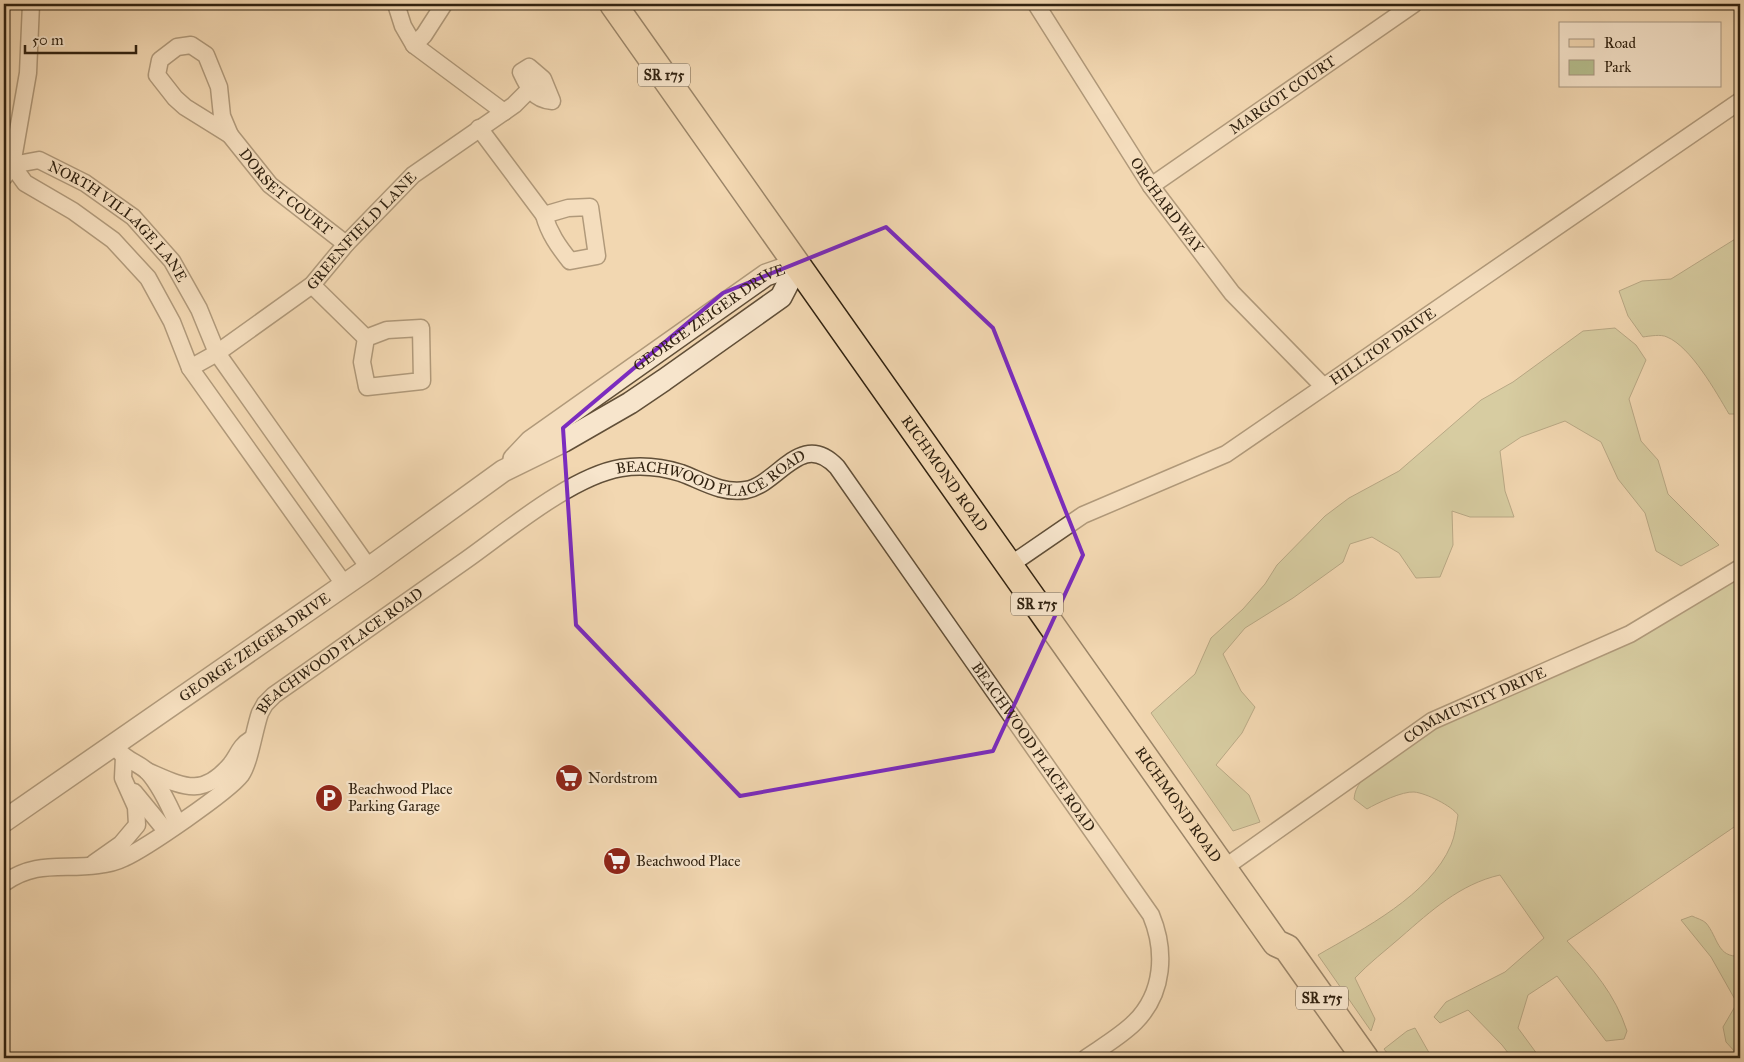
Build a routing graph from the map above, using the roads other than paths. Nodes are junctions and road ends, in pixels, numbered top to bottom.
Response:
1 (31, 4) edge
2 (396, 4) edge
3 (444, 4) edge
4 (613, 4) edge
5 (1036, 4) edge
6 (1414, 4) edge
7 (414, 45) junction
8 (529, 90) dead end
9 (1740, 102) edge
10 (504, 112) junction
11 (480, 128) junction
12 (230, 135) junction
13 (6, 168) edge
14 (1150, 186) junction
15 (544, 215) dead end
16 (346, 244) junction
17 (798, 264) junction
18 (312, 285) junction
19 (366, 338) junction
20 (217, 353) junction
21 (190, 368) junction
22 (1323, 386) junction
23 (1010, 565) junction
24 (368, 568) junction
25 (1740, 568) edge
26 (344, 584) junction
27 (251, 739) junction
28 (119, 750) junction
29 (147, 771) junction
30 (167, 780) junction
31 (126, 782) junction
32 (4, 821) edge
33 (171, 827) junction
34 (90, 866) junction
35 (1224, 868) junction
36 (4, 883) edge
37 (1276, 943) junction
38 (1086, 1058) edge
39 (1350, 1058) edge
40 (1365, 1058) edge

1 - 13 street
2 - 7 street
3 - 7 street
4 - 17 main road, RICHMOND ROAD / SR 175
5 - 14 street, ORCHARD WAY
6 - 14 street, MARGOT COURT
7 - 10 street
8 - 10 street, GREENFIELD LANE
9 - 22 street, HILLTOP DRIVE
10 - 11 street, GREENFIELD LANE
11 - 15 street
11 - 16 street, GREENFIELD LANE
12 - 12 street, DORSET COURT
12 - 16 street, DORSET COURT
13 - 20 street, NORTH VILLAGE LANE
13 - 21 street, NORTH VILLAGE LANE
14 - 22 street, ORCHARD WAY
16 - 18 street, GREENFIELD LANE
17 - 23 main road, RICHMOND ROAD / SR 175
17 - 24 street, GEORGE ZEIGER DRIVE
18 - 19 street
18 - 20 street, GREENFIELD LANE
19 - 19 street
20 - 21 street, GREENFIELD LANE
20 - 24 street, NORTH VILLAGE LANE
21 - 26 street, NORTH VILLAGE LANE
22 - 23 street, HILLTOP DRIVE
23 - 35 main road, RICHMOND ROAD / SR 175
24 - 26 street, GEORGE ZEIGER DRIVE
25 - 35 street, COMMUNITY DRIVE
26 - 28 street, GEORGE ZEIGER DRIVE
27 - 30 street
27 - 33 street, BEACHWOOD PLACE ROAD
27 - 38 street, BEACHWOOD PLACE ROAD
28 - 29 street
28 - 31 street
28 - 32 street, GEORGE ZEIGER DRIVE
29 - 30 street
29 - 33 street
30 - 33 street
31 - 33 street
31 - 34 street
33 - 34 street, BEACHWOOD PLACE ROAD
34 - 36 street, BEACHWOOD PLACE ROAD
35 - 37 main road, RICHMOND ROAD / SR 175
37 - 39 main road, RICHMOND ROAD / SR 175
37 - 40 main road, RICHMOND ROAD / SR 175

